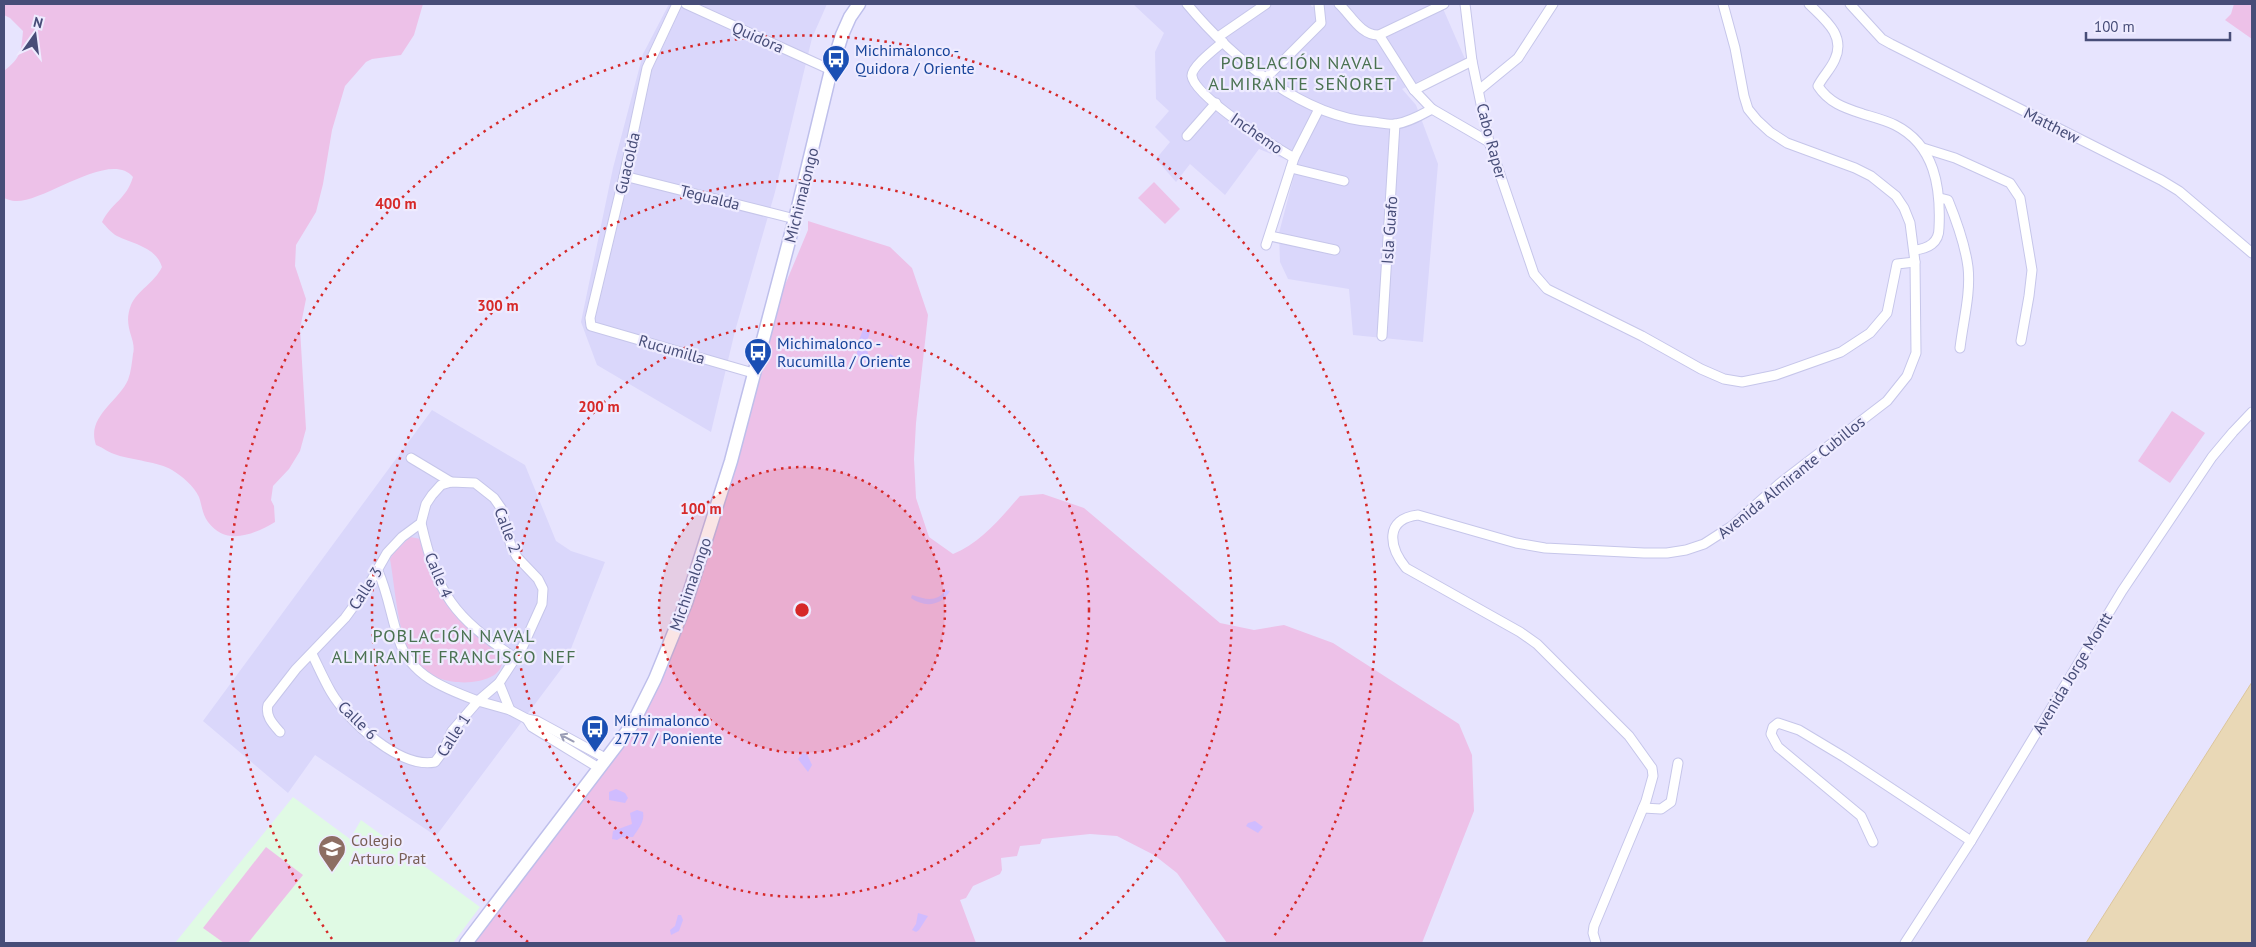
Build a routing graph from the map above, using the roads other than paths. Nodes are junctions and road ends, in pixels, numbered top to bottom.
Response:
1 (677, 4) edge
2 (686, 4) edge
3 (859, 4) edge
4 (1186, 4) edge
5 (1266, 4) edge
6 (1319, 4) edge
7 (1339, 4) edge
8 (1444, 4) edge
9 (1465, 4) edge
10 (1553, 4) edge
11 (1723, 4) edge
12 (1808, 4) edge
13 (1850, 4) edge
14 (1379, 35) junction
15 (1220, 39) junction
16 (1472, 61) junction
17 (831, 70) junction
18 (1266, 78) junction
19 (1414, 90) junction
20 (1479, 90) junction
21 (1216, 103) junction
22 (1319, 109) junction
23 (1432, 109) junction
24 (1396, 124) junction
25 (1187, 136) dead end
26 (1489, 142) junction
27 (1923, 148) junction
28 (1294, 158) junction
29 (1291, 168) junction
30 (624, 176) junction
31 (1344, 181) dead end
32 (1940, 198) junction
33 (795, 218) junction
34 (1335, 250) dead end
35 (1914, 250) junction
36 (2252, 253) edge
37 (1915, 262) junction
38 (591, 326) joint
39 (1382, 336) dead end
40 (2021, 341) dead end
41 (1960, 348) dead end
42 (754, 373) junction
43 (2252, 412) edge
44 (411, 458) dead end
45 (451, 482) junction
46 (421, 522) junction
47 (378, 570) junction
48 (543, 590) joint
49 (312, 654) junction
50 (515, 658) junction
51 (499, 683) junction
52 (478, 701) junction
53 (510, 710) junction
54 (280, 732) dead end
55 (1678, 763) dead end
56 (426, 764) joint
57 (603, 764) junction
58 (1643, 808) junction
59 (1971, 841) junction
60 (1873, 842) dead end
61 (466, 943) edge
62 (1596, 943) edge
63 (1904, 943) edge

1 - 30 street, Guacolda
2 - 17 street, Quidora
3 - 17 main road, Michimalongo
4 - 15 street
5 - 15 street
6 - 18 street
7 - 14 street
8 - 14 street
9 - 16 street, Cabo Raper
10 - 20 street
11 - 35 street, Avenida Almirante Cubillos
12 - 27 street
13 - 36 street, Matthew
14 - 19 street
15 - 18 street
15 - 21 street, Inchemo
16 - 19 street
16 - 20 street, Cabo Raper
17 - 33 main road, Michimalongo
18 - 22 street
19 - 23 street
20 - 26 street, Cabo Raper
21 - 25 street
21 - 28 street, Inchemo
22 - 24 street
22 - 28 street
23 - 24 street
23 - 26 street
24 - 39 street, Isla Guafo
26 - 37 street, Cabo Raper
27 - 32 street
27 - 40 street
28 - 29 street
29 - 31 street, Inchemo
29 - 34 street
30 - 33 street, Tegualda
30 - 38 street, Guacolda
32 - 35 street
32 - 41 street
33 - 42 main road, Michimalongo
35 - 37 street, Avenida Almirante Cubillos
37 - 58 street, Avenida Almirante Cubillos
38 - 42 street, Rucumilla
42 - 57 main road, Michimalongo
43 - 59 street, Avenida Jorge Montt
44 - 45 street
45 - 46 street
45 - 48 street, Calle 2
46 - 47 street, Calle 3
46 - 50 street, Calle 4
47 - 49 street, Calle 3
47 - 52 street
48 - 50 street, Calle 1
49 - 54 street, Calle 3
49 - 56 street, Calle 6
50 - 51 street, Calle 1
51 - 52 street, Calle 1
51 - 53 street
52 - 53 street, Calle 1
52 - 56 street, Calle 1
53 - 57 street, Calle 1
55 - 58 street
57 - 61 main road, Michimalongo
58 - 62 street, Avenida Almirante Cubillos
59 - 60 street
59 - 63 street, Avenida Jorge Montt

